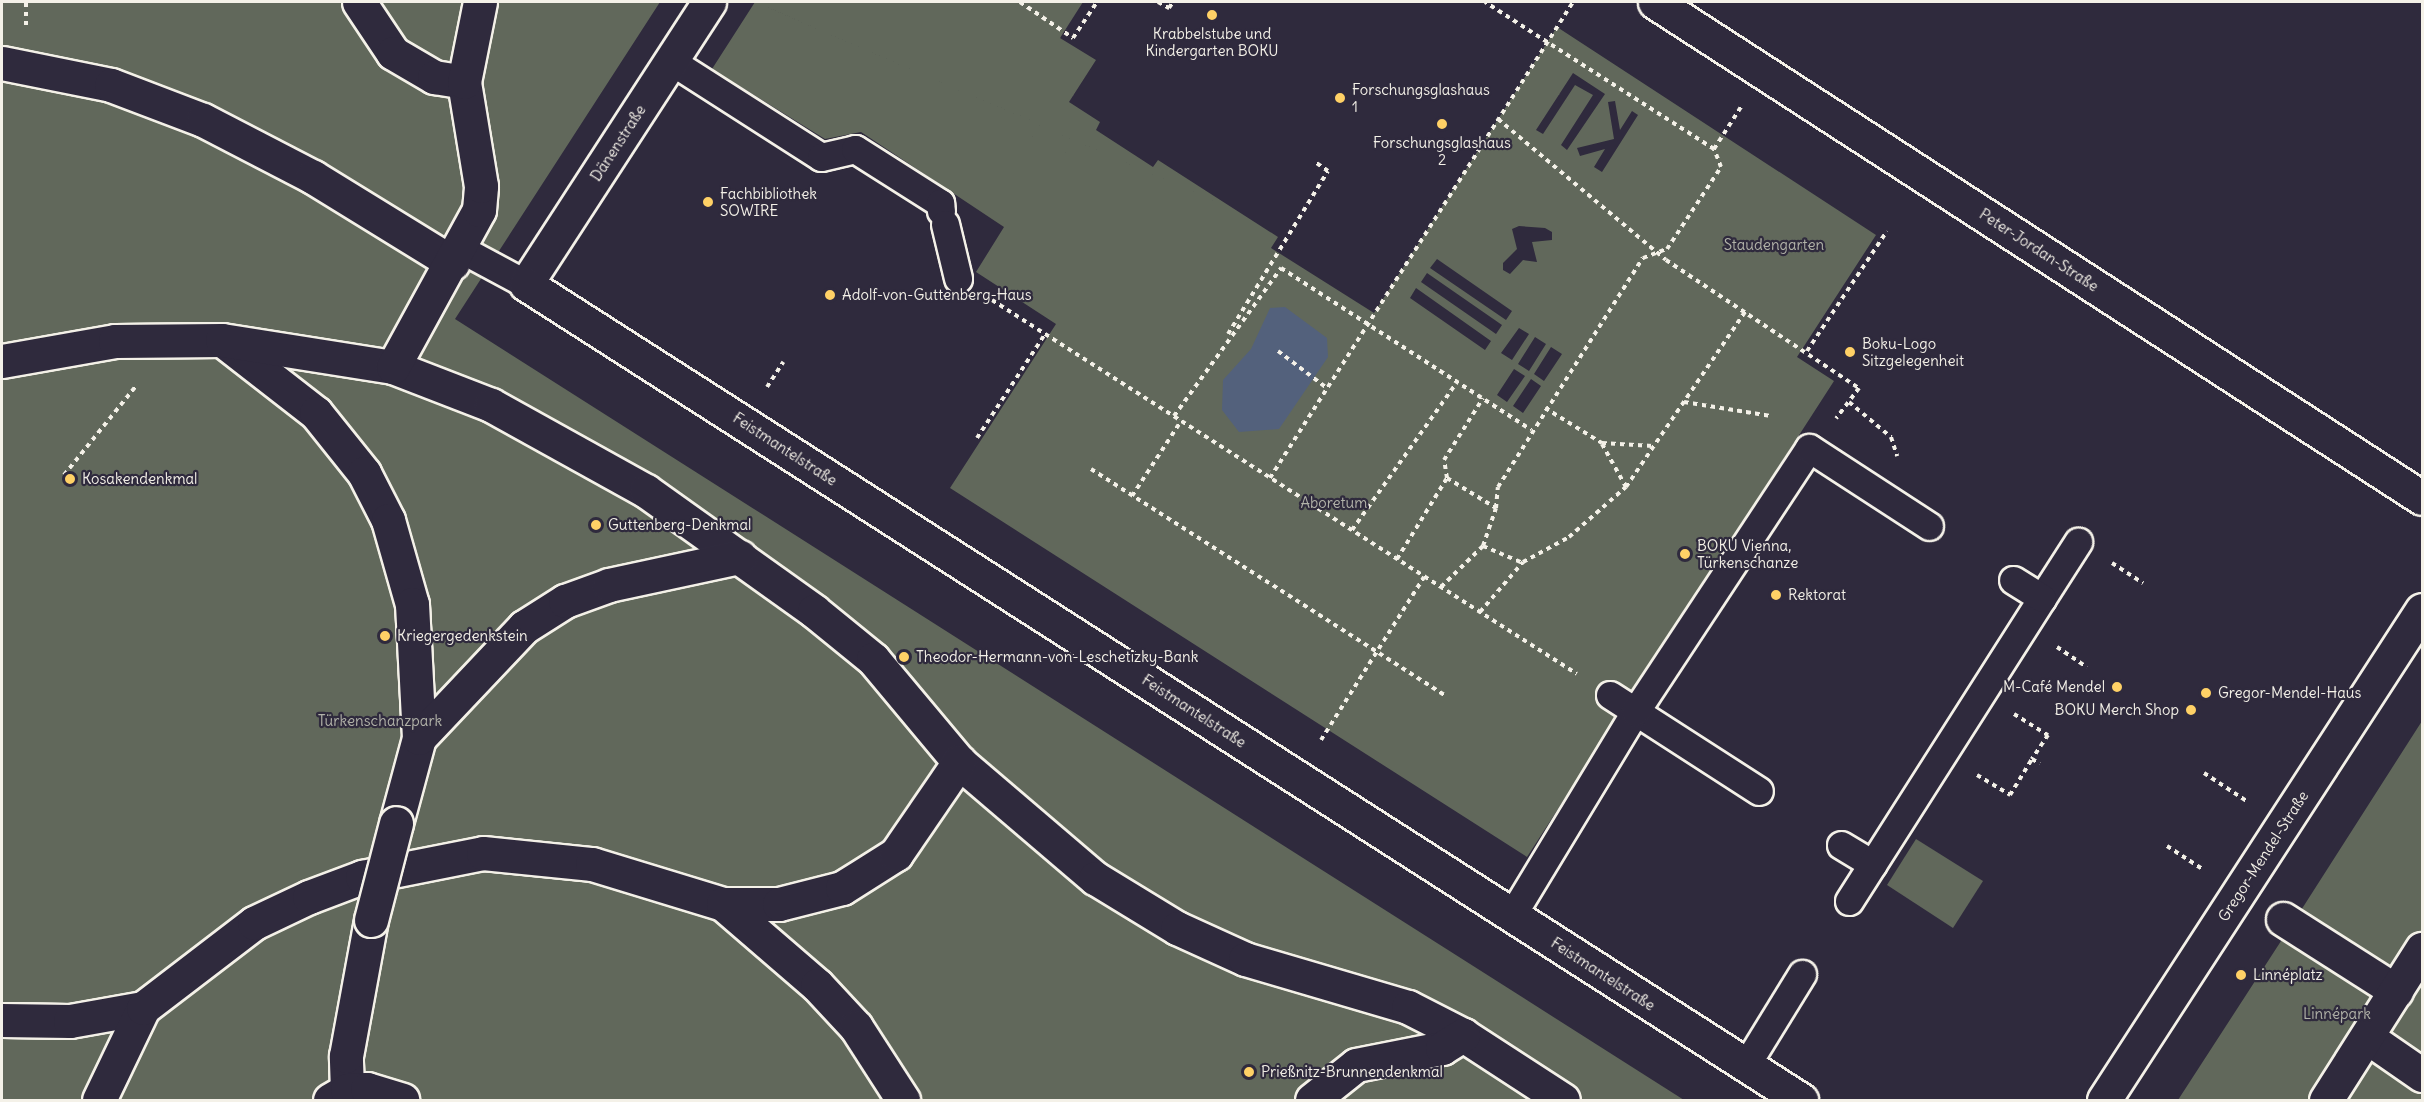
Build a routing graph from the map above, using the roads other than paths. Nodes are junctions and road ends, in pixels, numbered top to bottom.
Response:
1 (359, 2) edge
2 (480, 2) edge
3 (709, 2) edge
4 (1655, 2) edge
5 (671, 61) junction
6 (2, 63) edge
7 (464, 82) junction
8 (457, 256) junction
9 (958, 278) road end
10 (526, 284) junction
11 (222, 340) junction
12 (2, 362) edge
13 (393, 367) junction
14 (2422, 498) edge
15 (1929, 526) dead end
16 (2078, 542) dead end
17 (740, 557) junction
18 (2013, 580) dead end
19 (2042, 598) junction
20 (2422, 610) edge
21 (1610, 696) road end
22 (1635, 712) junction
23 (419, 738) junction
24 (958, 762) junction
25 (1759, 791) dead end
26 (1841, 844) dead end
27 (1873, 864) junction
28 (1849, 901) dead end
29 (723, 904) junction
30 (1512, 915) junction
31 (2283, 919) dead end
32 (2422, 949) edge
33 (1802, 974) dead end
34 (2396, 991) junction
35 (143, 1008) junction
36 (2, 1020) edge
37 (1463, 1035) junction
38 (2367, 1037) junction
39 (1746, 1065) junction
40 (2422, 1075) edge
41 (339, 1095) edge
42 (99, 1101) edge
43 (402, 1101) edge
44 (903, 1101) edge
45 (1312, 1101) edge
46 (1563, 1101) edge
47 (1802, 1101) edge
48 (2104, 1101) edge
49 (2326, 1101) edge

1 - 7 street
2 - 7 street
3 - 5 street, Dänenstraße
4 - 14 street, Peter-Jordan-Straße
5 - 9 lane
5 - 10 street, Dänenstraße
6 - 8 street
7 - 8 street
8 - 10 lane
8 - 13 street
10 - 30 street, Feistmantelstraße
11 - 12 street
11 - 13 street
11 - 23 street
13 - 17 street
15 - 22 lane
16 - 19 lane
17 - 23 street
17 - 24 street
18 - 19 lane
19 - 27 lane
20 - 48 street, Gregor-Mendel-Straße
21 - 22 lane
22 - 25 lane
22 - 30 lane
23 - 41 street, bridge
24 - 29 street
24 - 37 street
26 - 27 lane
27 - 28 lane
29 - 35 street
29 - 44 street
30 - 39 street, Feistmantelstraße
31 - 34 street
32 - 34 street
33 - 39 lane
34 - 38 street
35 - 36 street
35 - 42 street
37 - 45 street
37 - 46 street
38 - 40 street
38 - 49 street
39 - 47 street, Feistmantelstraße
41 - 43 street

